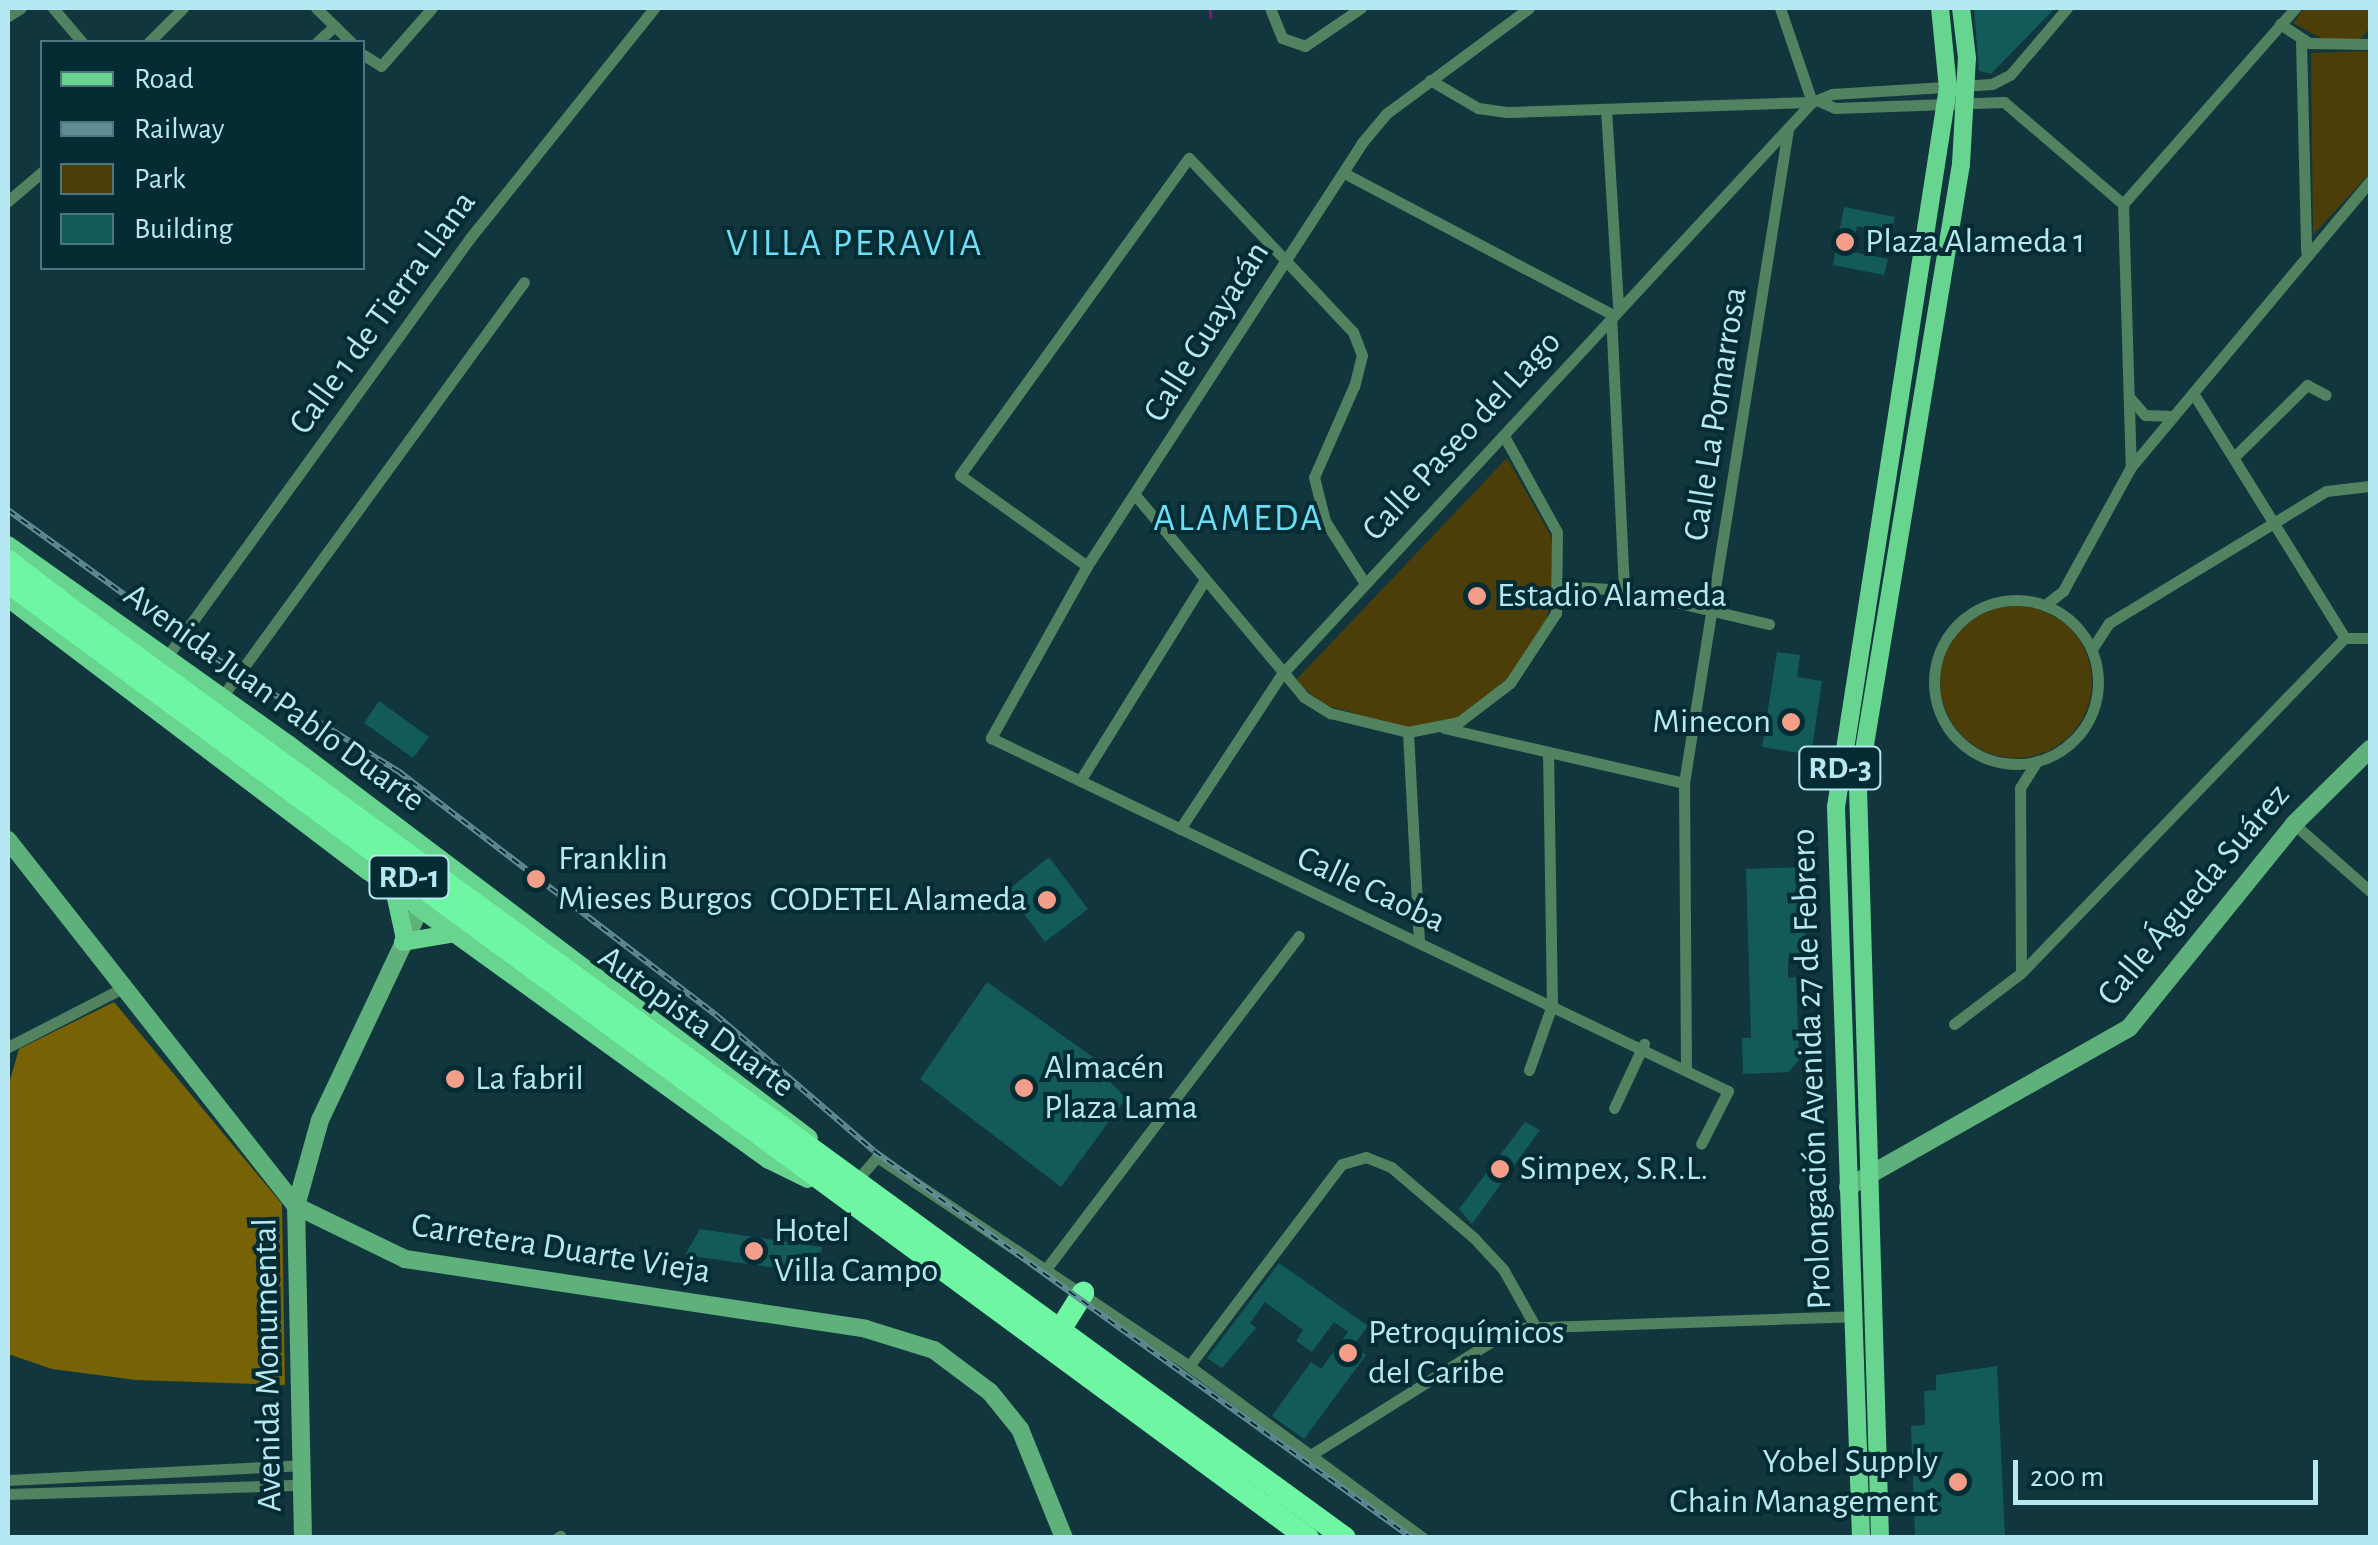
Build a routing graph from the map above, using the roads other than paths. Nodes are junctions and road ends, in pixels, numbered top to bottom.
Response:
1 (21, 8) edge
2 (53, 8) edge
3 (183, 8) edge
4 (316, 8) edge
5 (432, 8) edge
6 (654, 8) edge
7 (1270, 8) edge
8 (1360, 8) edge
9 (1530, 8) edge
10 (1780, 8) edge
11 (1940, 8) edge
12 (1961, 8) edge
13 (2066, 8) edge
14 (2295, 8) edge
15 (8, 16) edge
16 (2280, 24) junction
17 (335, 26) junction
18 (80, 40) edge
19 (151, 40) edge
20 (319, 40) edge
21 (349, 40) edge
22 (2301, 40) junction
23 (2370, 44) edge
24 (365, 56) edge
25 (1430, 80) junction
26 (1992, 84) junction
27 (1957, 95) junction
28 (1992, 101) junction
29 (1817, 102) junction
30 (1606, 109) junction
31 (1788, 128) junction
32 (1344, 173) junction
33 (40, 174) edge
34 (2370, 181) edge
35 (8, 201) edge
36 (2123, 204) junction
37 (2306, 252) junction
38 (1284, 259) junction
39 (524, 282) dead end
40 (1615, 310) junction
41 (2193, 393) junction
42 (2326, 395) dead end
43 (2131, 399) junction
44 (2174, 416) junction
45 (1504, 436) junction
46 (2234, 457) junction
47 (2131, 467) junction
48 (2370, 486) edge
49 (1136, 496) junction
50 (2276, 522) junction
51 (8, 544) edge
52 (8, 561) edge
53 (1087, 566) junction
54 (1205, 580) junction
55 (8, 582) edge
56 (1364, 582) junction
57 (1562, 586) junction
58 (1624, 590) junction
59 (2063, 591) junction
60 (8, 598) edge
61 (2045, 606) junction
62 (1712, 613) junction
63 (2064, 616) junction
64 (71, 619) junction
65 (2109, 623) junction
66 (1769, 624) dead end
67 (2078, 628) junction
68 (2345, 638) junction
69 (2370, 638) edge
70 (2092, 649) junction
71 (166, 658) junction
72 (1282, 674) junction
73 (222, 698) junction
74 (1441, 727) junction
75 (1408, 732) junction
76 (991, 738) joint
77 (2370, 749) edge
78 (1548, 755) junction
79 (1999, 762) junction
80 (2036, 762) junction
81 (1081, 779) junction
82 (1684, 783) junction
83 (2020, 788) junction
84 (2294, 824) junction
85 (1180, 828) junction
86 (8, 840) edge
87 (444, 862) junction
88 (394, 889) junction
89 (2370, 891) edge
90 (420, 907) junction
91 (457, 933) junction
92 (1299, 936) dead end
93 (404, 941) junction
94 (1419, 943) junction
95 (2021, 973) junction
96 (121, 989) junction
97 (1552, 1005) junction
98 (1954, 1024) dead end
99 (1644, 1044) junction
100 (8, 1047) edge
101 (1686, 1067) junction
102 (1528, 1070) dead end
103 (1614, 1108) dead end
104 (756, 1121) junction
105 (1701, 1144) dead end
106 (833, 1164) junction
107 (1872, 1174) junction
108 (847, 1186) junction
109 (1848, 1188) junction
110 (296, 1206) junction
111 (1046, 1270) junction
112 (1083, 1294) junction
113 (1853, 1316) junction
114 (1534, 1324) junction
115 (1060, 1330) junction
116 (1189, 1366) junction
117 (1310, 1456) junction
118 (301, 1466) junction
119 (8, 1480) edge
120 (301, 1486) junction
121 (8, 1494) edge
122 (1860, 1528) edge
123 (1880, 1528) edge
124 (304, 1538) edge
125 (1064, 1538) edge
126 (1308, 1538) edge
127 (1345, 1538) edge
128 (1423, 1538) edge

1 - 15 street
2 - 18 street
3 - 19 street
4 - 17 street
5 - 24 street
6 - 71 street, Calle 1 de Tierra Llana
7 - 8 street
9 - 25 street, Calle Guayacán
10 - 29 street
11 - 27 main road, Prolongación Avenida 27 de Febrero / RD-3
12 - 27 main road, Prolongación Avenida 27 de Febrero / RD-3
13 - 26 street
14 - 16 street
16 - 22 street
16 - 36 street
17 - 20 street
17 - 21 street
22 - 23 street
22 - 37 street
25 - 30 street
25 - 32 street, Calle Guayacán
26 - 27 street
26 - 28 street
27 - 28 street
27 - 29 street
27 - 107 main road, Prolongación Avenida 27 de Febrero / RD-3
27 - 109 main road, Prolongación Avenida 27 de Febrero / RD-3
28 - 36 street
29 - 30 street
29 - 31 street, Calle Paseo del Lago
30 - 40 street
31 - 40 street, Calle Paseo del Lago
31 - 62 street, Calle La Pomarrosa
32 - 38 street, Calle Guayacán
32 - 40 street
33 - 35 street
34 - 37 street
36 - 43 street
37 - 41 street
38 - 49 street, Calle Guayacán
38 - 53 street
38 - 56 street
39 - 73 street
40 - 45 street, Calle Paseo del Lago
40 - 58 street
41 - 44 street
41 - 46 street
42 - 46 street
43 - 44 street
43 - 47 street
44 - 47 street
45 - 56 street, Calle Paseo del Lago
45 - 57 street
46 - 50 street
47 - 59 street
48 - 50 street
49 - 53 street, Calle Guayacán
49 - 54 street
50 - 65 street
50 - 68 street
51 - 71 main road, Avenida Juan Pablo Duarte
52 - 64 highway, Autopista Duarte / RD-1
53 - 76 street, Calle Guayacán
54 - 72 street
54 - 81 street
55 - 64 highway, RD-1
56 - 72 street, Calle Paseo del Lago
57 - 58 street
57 - 74 street
58 - 62 street
59 - 61 street
59 - 63 street
60 - 88 main road, Autopista Duarte
61 - 63 street
61 - 79 street
62 - 66 street
62 - 82 street, Calle La Pomarrosa
63 - 67 street
64 - 104 highway, Autopista Duarte / RD-1, bridge
65 - 67 street
65 - 70 street
67 - 70 street
68 - 69 street
68 - 95 street
70 - 80 street
71 - 73 main road, Avenida Juan Pablo Duarte
72 - 75 street
72 - 85 street, Calle Paseo del Lago
73 - 87 main road, Avenida Juan Pablo Duarte
74 - 75 street
74 - 78 street
75 - 94 street
76 - 81 street, Calle Caoba
77 - 84 main road, Calle Águeda Suárez
78 - 82 street
78 - 97 street
79 - 80 street
79 - 83 street
80 - 83 street
81 - 85 street, Calle Caoba
82 - 101 street, Calle La Pomarrosa
83 - 95 street
84 - 89 street
84 - 107 main road, Calle Águeda Suárez
85 - 94 street, Calle Caoba
86 - 96 main road, Carretera Duarte Vieja
87 - 90 main road, Avenida Monumental
87 - 106 main road, Avenida Juan Pablo Duarte
88 - 90 main road, Autopista Duarte
88 - 93 main road
90 - 91 main road, Autopista Duarte
90 - 93 main road, Avenida Monumental
91 - 93 main road
91 - 108 main road, Autopista Duarte
92 - 111 street
93 - 110 main road, Avenida Monumental
94 - 97 street, Calle Caoba
95 - 98 street
96 - 100 street
96 - 110 main road, Carretera Duarte Vieja
97 - 99 street, Calle Caoba
97 - 102 street
99 - 101 street, Calle Caoba
99 - 103 street
101 - 105 street, Calle Caoba
104 - 106 highway, Autopista Duarte / RD-1
104 - 108 highway, Autopista Duarte / RD-1
106 - 108 highway, Autopista Duarte / RD-1
107 - 109 main road, Calle Águeda Suárez
107 - 123 main road, Prolongación Avenida 27 de Febrero / RD-3
108 - 111 street
108 - 115 highway, Autopista Duarte / RD-1
108 - 126 highway, Autopista Duarte / RD-1
109 - 113 main road, Prolongación Avenida 27 de Febrero / RD-3
110 - 118 main road, Avenida Monumental
110 - 125 main road, Carretera Duarte Vieja
111 - 112 street
112 - 115 highway
112 - 116 street
113 - 114 street
113 - 122 main road, Prolongación Avenida 27 de Febrero / RD-3
114 - 116 street
114 - 117 street
115 - 127 highway, Autopista Duarte / RD-1
116 - 117 street
117 - 128 street
118 - 119 street
118 - 120 main road, Avenida Monumental
120 - 121 street
120 - 124 main road, Avenida Monumental
122 - 123 main road

